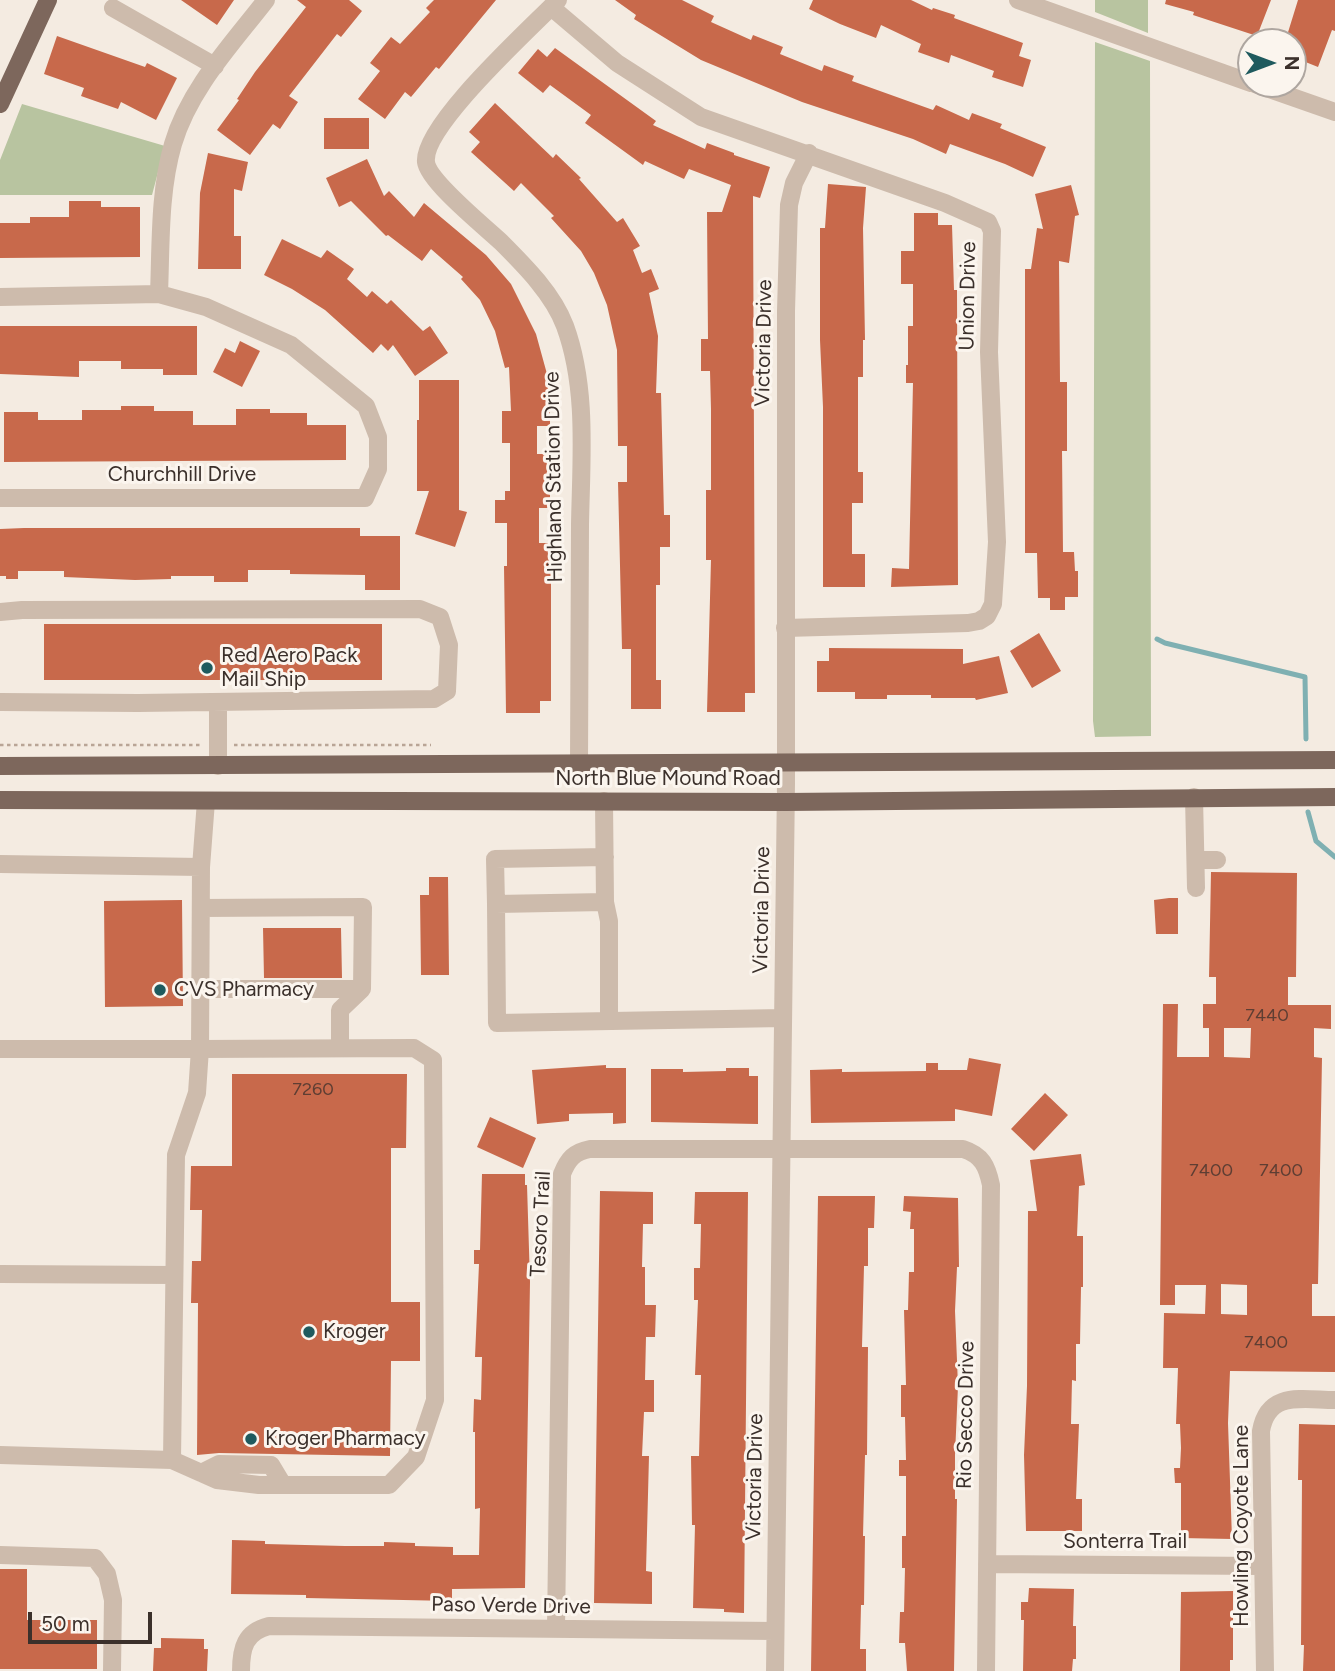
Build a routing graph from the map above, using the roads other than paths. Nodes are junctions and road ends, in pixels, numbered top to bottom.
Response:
1 (48, 0) edge
2 (267, 0) edge
3 (1018, 0) edge
4 (555, 4) edge
5 (113, 8) dead end
6 (215, 66) junction
7 (1237, 77) edge
8 (1295, 98) edge
9 (0, 104) edge
10 (1335, 112) edge
11 (809, 153) junction
12 (159, 294) junction
13 (0, 297) edge
14 (0, 498) edge
15 (0, 612) edge
16 (785, 628) junction
17 (0, 702) edge
18 (218, 702) junction
19 (1335, 760) edge
20 (786, 762) junction
21 (579, 764) junction
22 (0, 766) edge
23 (218, 766) junction
24 (1194, 797) junction
25 (1335, 797) edge
26 (0, 800) edge
27 (206, 801) junction
28 (604, 802) junction
29 (786, 802) junction
30 (605, 857) junction
31 (1196, 860) junction
32 (1217, 860) dead end
33 (0, 864) edge
34 (201, 867) junction
35 (1196, 888) dead end
36 (605, 902) junction
37 (496, 904) junction
38 (201, 908) junction
39 (201, 989) junction
40 (362, 989) junction
41 (783, 1018) junction
42 (609, 1021) junction
43 (340, 1048) junction
44 (0, 1049) edge
45 (200, 1049) junction
46 (782, 1149) junction
47 (984, 1161) joint
48 (0, 1274) edge
49 (174, 1275) junction
50 (1335, 1400) edge
51 (0, 1455) edge
52 (172, 1460) junction
53 (0, 1555) edge
54 (987, 1564) junction
55 (1262, 1566) junction
56 (556, 1629) junction
57 (775, 1631) junction
58 (112, 1671) edge
59 (241, 1671) edge
60 (775, 1671) edge
61 (986, 1671) edge
62 (1265, 1671) edge

1 - 9 main road
2 - 6 street
3 - 7 street
4 - 11 street, Union Drive
4 - 21 street, Highland Station Drive
5 - 6 street
6 - 12 street
8 - 10 street
11 - 16 street, Victoria Drive
11 - 16 street, Union Drive
12 - 13 street
12 - 14 street, Churchhill Drive
15 - 18 street
16 - 20 street, Victoria Drive
17 - 18 street
18 - 23 street
19 - 20 main road, North Blue Mound Road
20 - 21 main road, North Blue Mound Road
20 - 29 street, Victoria Drive
21 - 23 main road, North Blue Mound Road
22 - 23 main road, North Blue Mound Road
24 - 25 main road, North Blue Mound Road
24 - 29 main road, North Blue Mound Road
24 - 31 street
26 - 27 main road, North Blue Mound Road
27 - 28 main road, North Blue Mound Road
27 - 34 street
28 - 29 main road, North Blue Mound Road
28 - 30 street
29 - 41 street, Victoria Drive
30 - 36 street
30 - 37 street
31 - 32 street
31 - 35 street
33 - 34 street
34 - 38 street
36 - 37 street
36 - 42 street
37 - 42 street
38 - 39 street
38 - 40 street
39 - 40 street
39 - 45 street
40 - 43 street
41 - 42 street
41 - 46 street, Victoria Drive
43 - 45 street
43 - 52 street
44 - 45 street
45 - 49 street
46 - 47 street, Tesoro Trail
46 - 56 street, Tesoro Trail
46 - 57 street, Victoria Drive
47 - 54 street, Rio Secco Drive
48 - 49 street
49 - 52 street
50 - 55 street, Howling Coyote Lane
51 - 52 street
53 - 58 street
54 - 55 street, Sonterra Trail
54 - 61 street, Rio Secco Drive
55 - 62 street, Howling Coyote Lane
56 - 57 street, Paso Verde Drive
56 - 59 street, Paso Verde Drive
57 - 60 street, Victoria Drive

